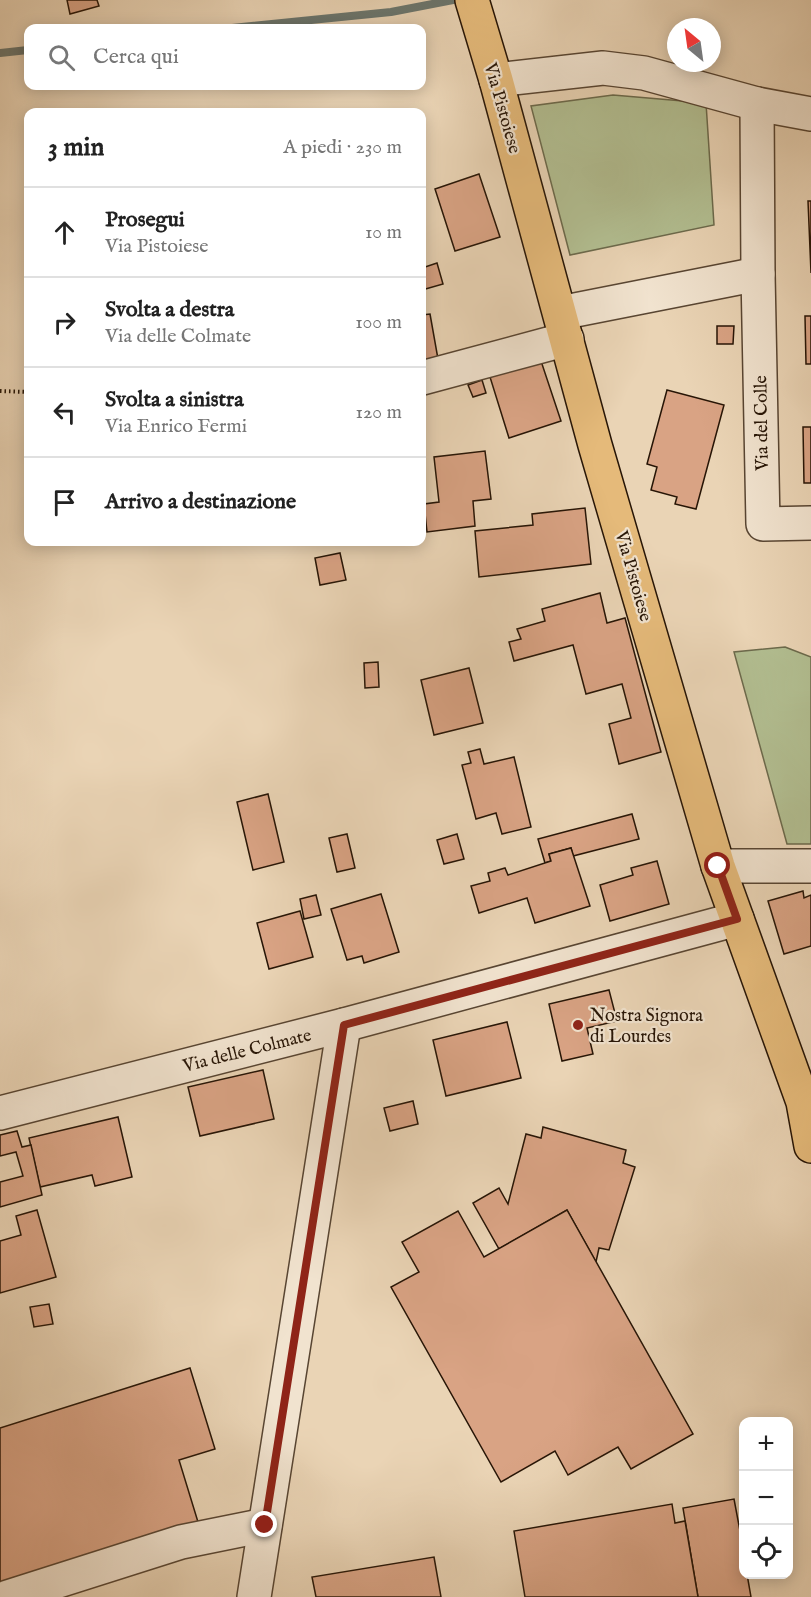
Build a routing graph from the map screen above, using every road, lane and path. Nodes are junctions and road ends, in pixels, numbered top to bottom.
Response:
1 (472, 0) edge
2 (496, 80) junction
3 (758, 104) junction
4 (811, 114) edge
5 (758, 274) junction
6 (563, 326) junction
7 (426, 377) edge
8 (0, 391) edge
9 (24, 392) edge
10 (811, 523) edge
11 (718, 866) junction
12 (811, 866) edge
13 (737, 919) junction
14 (344, 1025) junction
15 (0, 1113) edge
16 (811, 1146) edge
17 (265, 1525) junction
18 (8, 1597) edge
19 (254, 1597) edge

1 - 2 main road, Via Pistoiese
2 - 3 street
2 - 6 main road, Via Pistoiese
3 - 4 street
3 - 5 street, Via del Colle
5 - 6 street
5 - 10 street, Via del Colle
6 - 7 street
6 - 11 main road, Via Pistoiese
8 - 9 path
11 - 12 street
11 - 13 main road, Via Pistoiese
13 - 14 street, Via delle Colmate
13 - 16 main road, Via Pistoiese
14 - 15 street, Via delle Colmate
14 - 17 street
17 - 18 street
17 - 19 street

